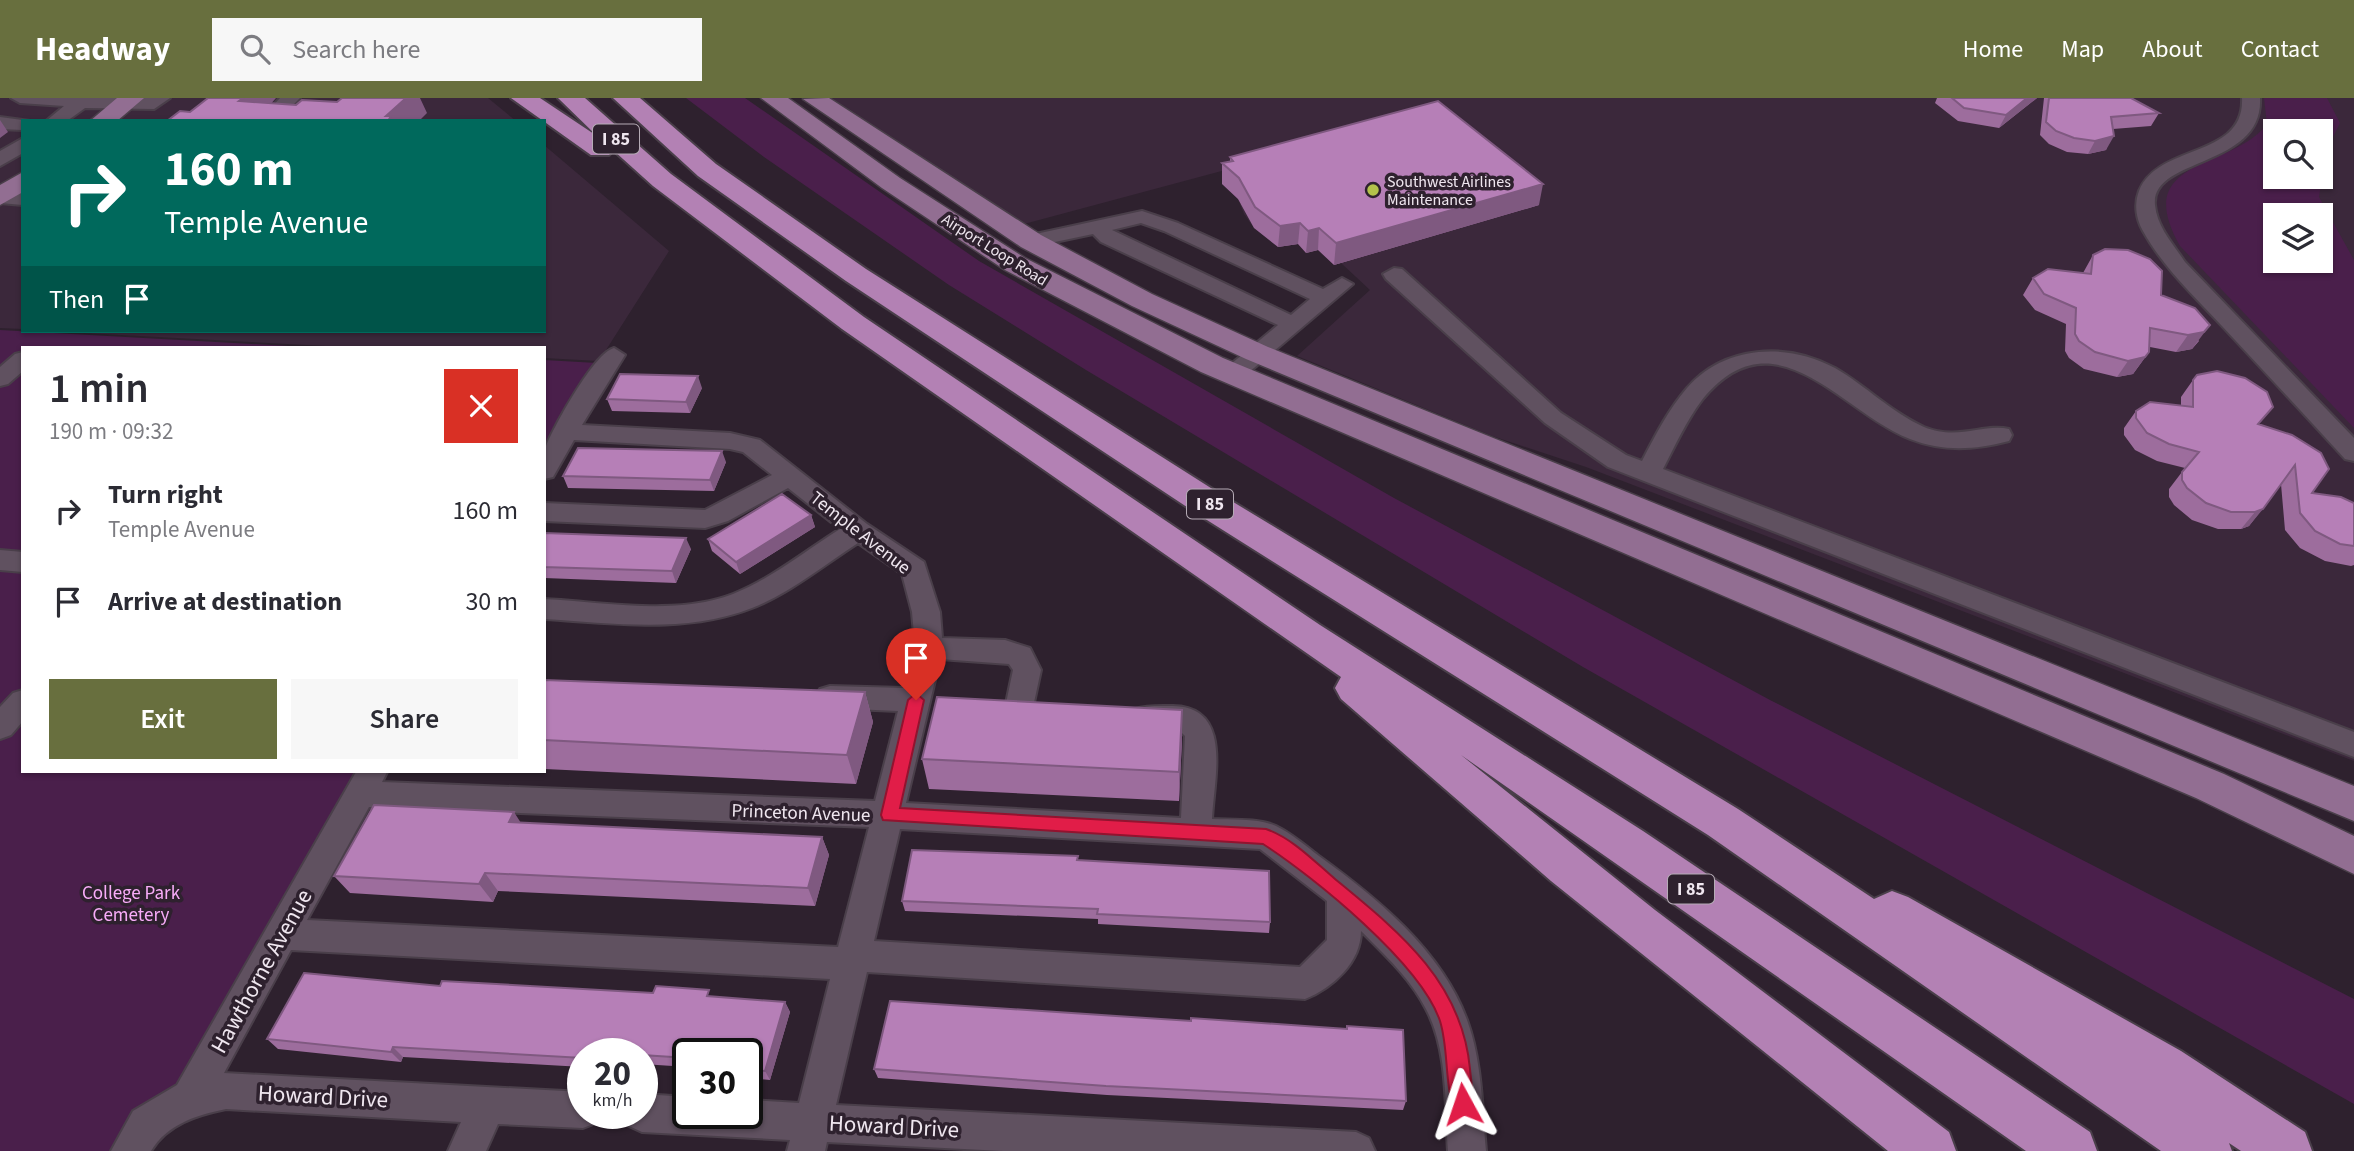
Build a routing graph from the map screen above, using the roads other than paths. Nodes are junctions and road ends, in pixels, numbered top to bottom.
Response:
1 (20, 98) edge
2 (523, 98) edge
3 (570, 98) edge
4 (625, 98) edge
5 (642, 98) edge
6 (773, 98) edge
7 (814, 98) edge
8 (2251, 98) edge
9 (143, 101) edge
10 (81, 102) junction
11 (58, 119) edge
12 (106, 119) edge
13 (0, 123) edge
14 (21, 124) edge
15 (21, 145) edge
16 (0, 160) edge
17 (707, 170) junction
18 (662, 180) junction
19 (21, 181) edge
20 (0, 197) edge
21 (21, 199) edge
22 (1097, 225) junction
23 (1031, 242) junction
24 (1394, 274) dead end
25 (1293, 324) junction
26 (614, 355) dead end
27 (21, 361) edge
28 (1245, 363) junction
29 (0, 379) edge
30 (567, 432) junction
31 (2000, 435) dead end
32 (2354, 453) edge
33 (546, 468) edge
34 (1647, 475) junction
35 (790, 476) junction
36 (546, 512) edge
37 (858, 530) junction
38 (0, 559) edge
39 (21, 562) edge
40 (546, 609) edge
41 (1307, 635) junction
42 (928, 648) junction
43 (806, 696) edge
44 (916, 700) junction
45 (21, 703) edge
46 (1018, 713) edge
47 (1122, 716) edge
48 (0, 727) edge
49 (2354, 745) edge
50 (366, 783) edge
51 (2354, 804) edge
52 (890, 815) junction
53 (1723, 822) junction
54 (1196, 831) junction
55 (2354, 856) edge
56 (1344, 898) junction
57 (282, 934) junction
58 (854, 960) junction
59 (190, 1098) junction
60 (487, 1105) junction
61 (567, 1109) edge
62 (658, 1115) edge
63 (810, 1137) edge
64 (985, 1141) edge
65 (1284, 1149) edge
66 (130, 1151) edge
67 (467, 1151) edge
68 (1356, 1151) edge
69 (1467, 1151) edge
70 (1930, 1151) edge
71 (2071, 1151) edge
72 (2206, 1151) edge
73 (2286, 1151) edge

1 - 10 street
2 - 18 highway
3 - 18 highway, I 85
4 - 17 highway, I 85
5 - 17 highway
6 - 28 main road, Airport Loop Road
7 - 23 main road, Airport Loop Road
8 - 32 street
9 - 10 street
9 - 12 main road
10 - 11 street
13 - 14 street
15 - 16 street
17 - 53 highway, I 85
18 - 41 highway, I 85
19 - 20 main road
20 - 21 street
22 - 23 street
22 - 25 street
22 - 25 street
23 - 28 main road, Airport Loop Road
24 - 34 street
25 - 28 street
26 - 30 street
27 - 29 street
28 - 51 main road
28 - 55 main road
30 - 33 street
30 - 35 street, Temple Avenue
31 - 34 street
34 - 49 street
35 - 36 street
35 - 37 street, Temple Avenue
37 - 40 street
37 - 42 street, Temple Avenue
38 - 39 street
41 - 70 highway
41 - 71 highway, I 85
42 - 44 street, Temple Avenue
42 - 46 street
43 - 44 street
44 - 52 street, Temple Avenue
45 - 48 street
47 - 54 street
50 - 52 street, Princeton Avenue
50 - 57 street, Hawthorne Avenue
52 - 54 street, Princeton Avenue
52 - 58 street, Temple Avenue
53 - 72 highway, I 85
53 - 73 highway
54 - 56 street, Princeton Avenue
56 - 58 street
56 - 69 street, Princeton Avenue
57 - 58 street
57 - 59 street, Hawthorne Avenue
58 - 63 street, Temple Avenue
59 - 60 street, Howard Drive
59 - 66 street
60 - 61 street, Howard Drive
60 - 67 street
62 - 63 street, Howard Drive
63 - 64 street, Howard Drive
64 - 65 street, Howard Drive
65 - 68 street, Howard Drive

